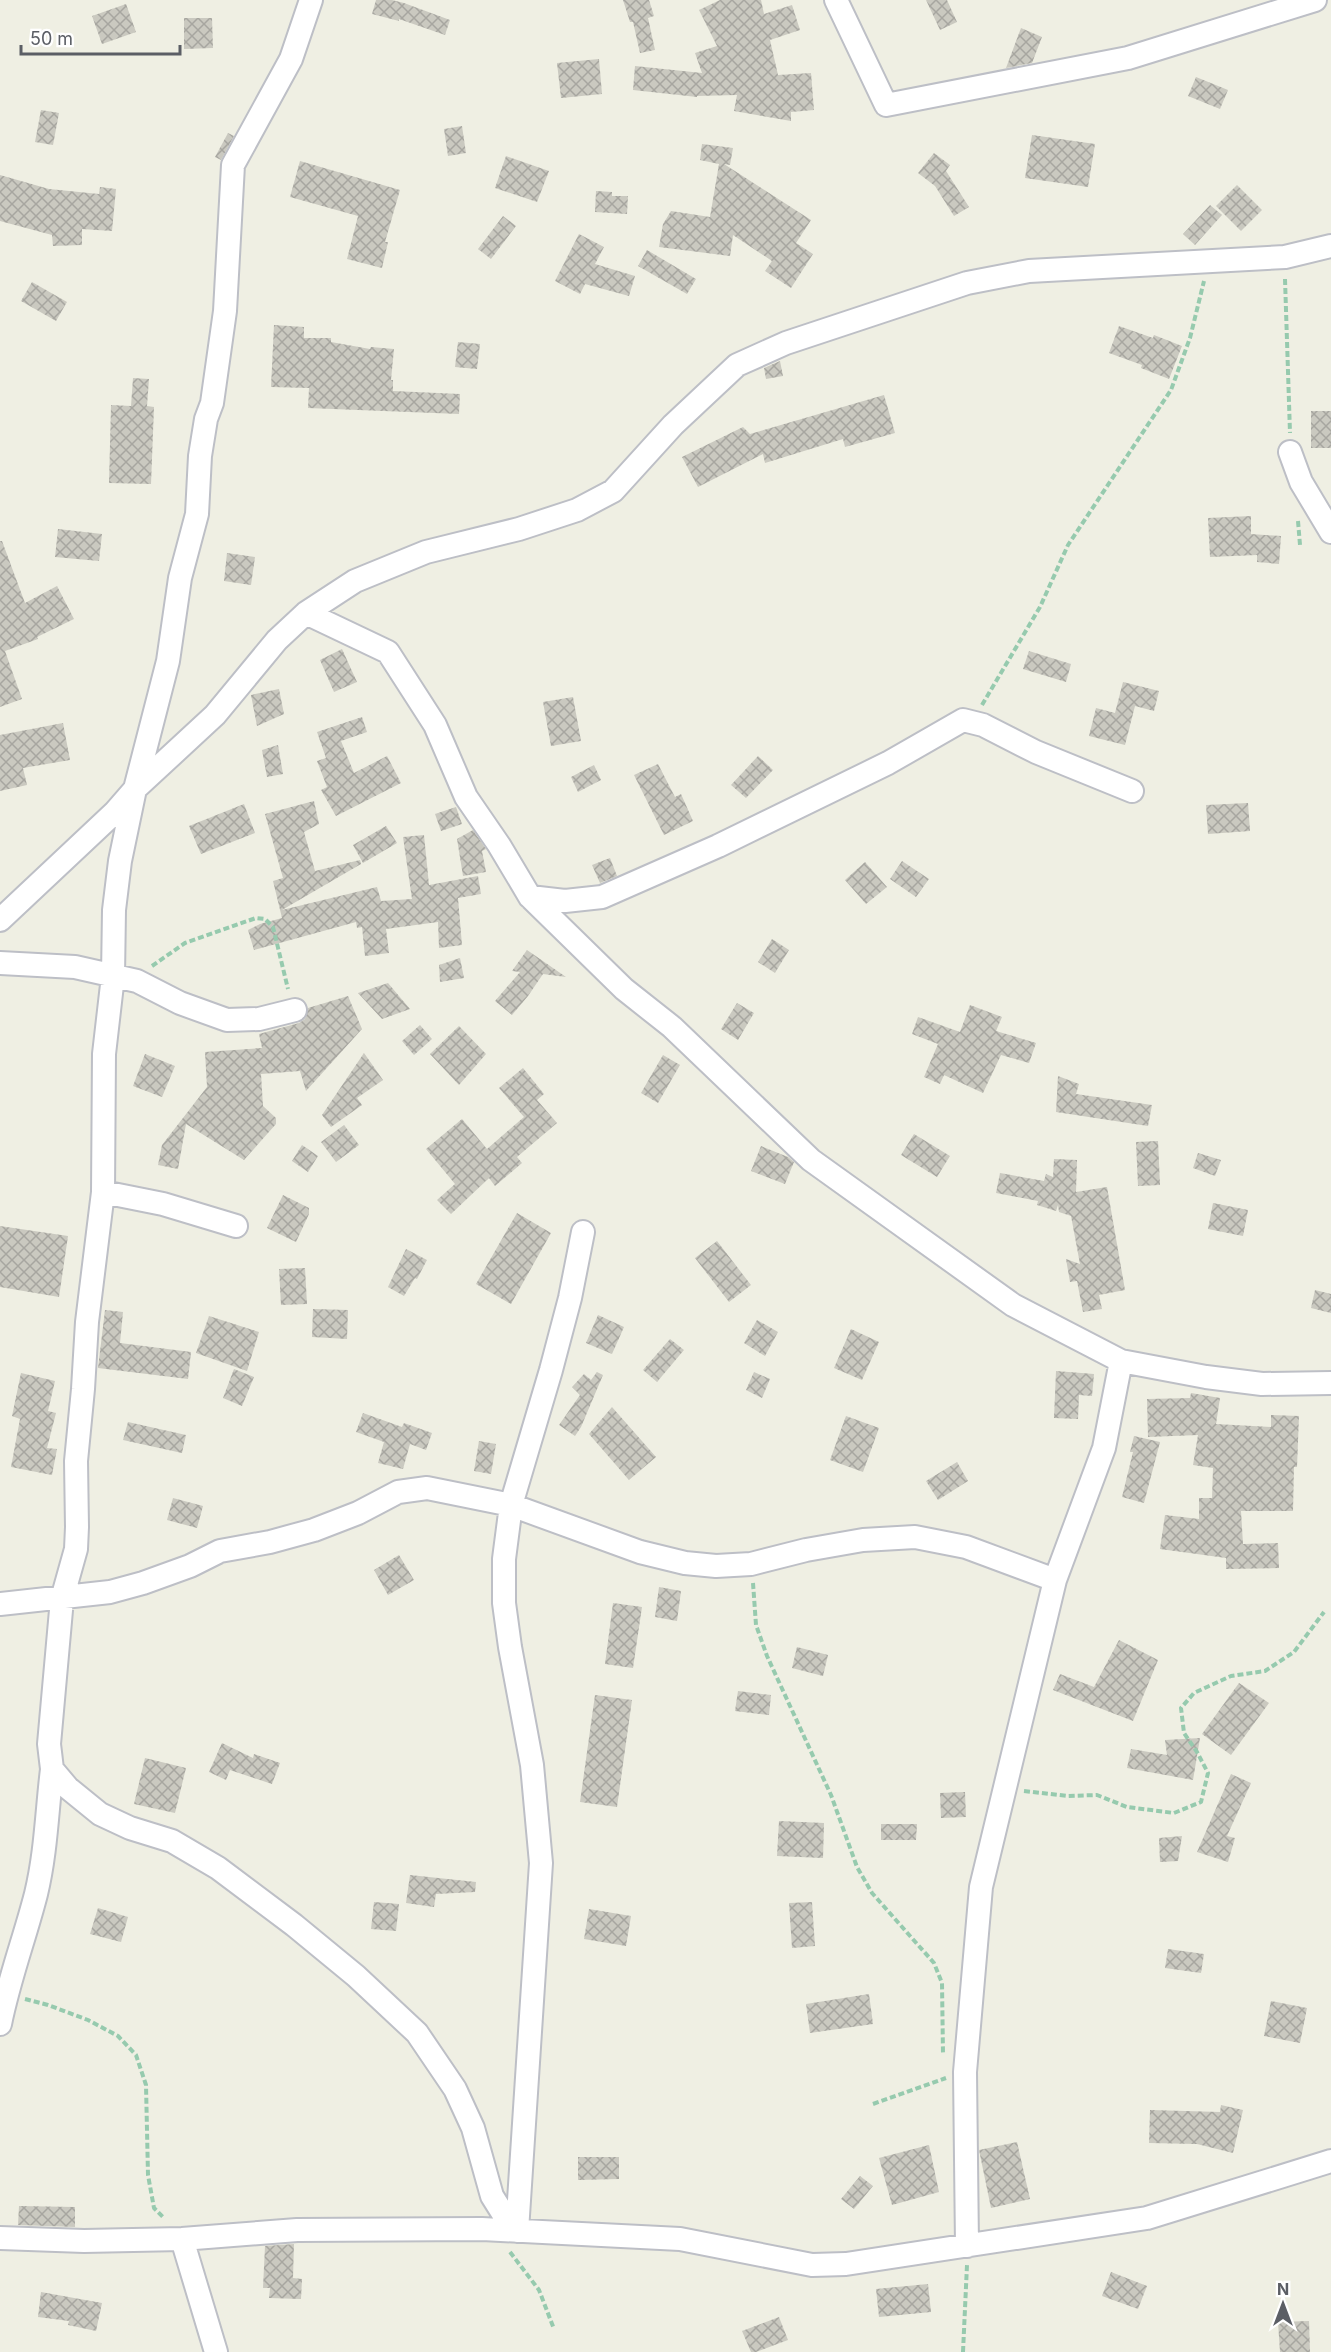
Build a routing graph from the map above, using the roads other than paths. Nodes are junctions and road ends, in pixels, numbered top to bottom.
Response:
1 (311, 0) edge
2 (836, 0) edge
3 (1315, 0) edge
4 (1331, 246) edge
5 (1290, 452) road end
6 (1331, 532) edge
7 (306, 613) junction
8 (135, 789) junction
9 (1132, 791) dead end
10 (530, 897) junction
11 (0, 920) edge
12 (0, 963) edge
13 (112, 976) junction
14 (295, 1010) road end
15 (103, 1192) junction
16 (236, 1226) dead end
17 (583, 1232) dead end
18 (1121, 1361) junction
19 (1331, 1383) edge
20 (511, 1506) junction
21 (1055, 1580) junction
22 (62, 1599) junction
23 (0, 1604) edge
24 (52, 1769) junction
25 (3, 1995) edge
26 (0, 2024) edge
27 (1331, 2161) edge
28 (517, 2226) junction
29 (0, 2238) edge
30 (182, 2239) junction
31 (967, 2246) junction
32 (216, 2352) edge

1 - 8 street
2 - 3 street
4 - 7 street
5 - 6 street
7 - 8 street
7 - 10 street
8 - 11 street
8 - 13 street
9 - 10 street
10 - 18 street
12 - 13 street
13 - 14 street
13 - 15 street
15 - 16 street
15 - 22 street
17 - 20 street
18 - 19 street
18 - 21 street
20 - 21 street
20 - 22 street
20 - 28 street
21 - 31 street
22 - 23 street
22 - 24 street
24 - 25 street
24 - 28 street
25 - 26 street
27 - 31 street
28 - 30 street
28 - 31 street
29 - 30 street
30 - 32 street

